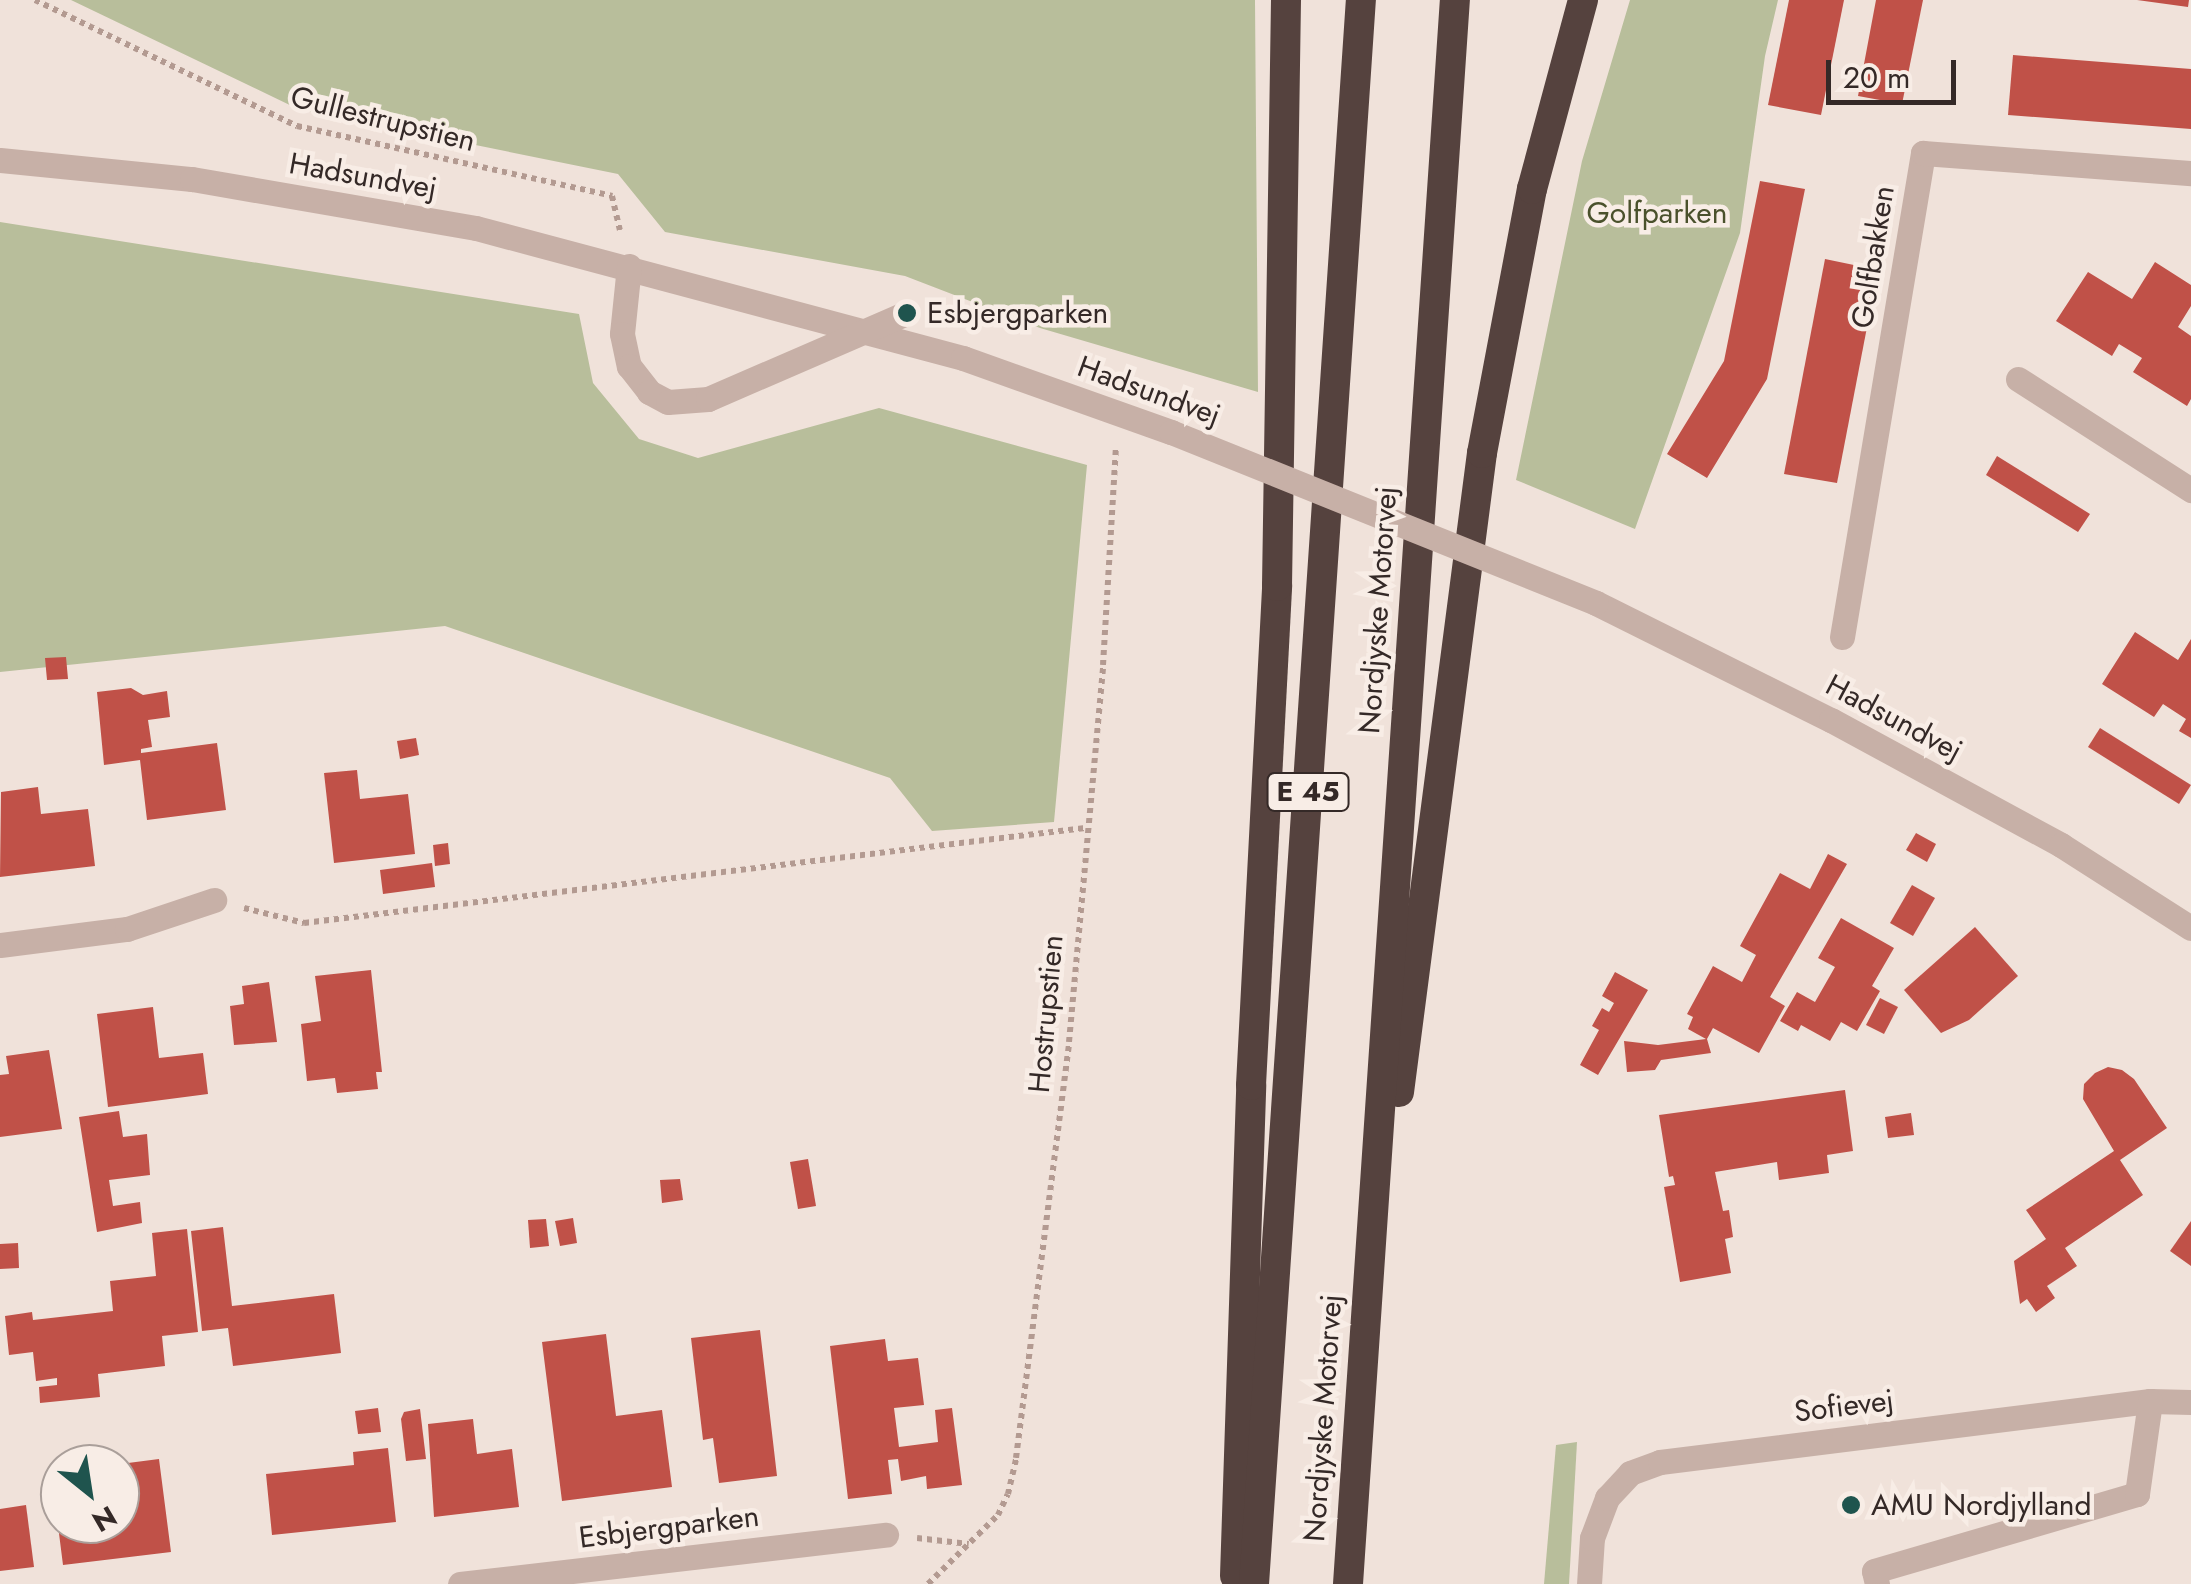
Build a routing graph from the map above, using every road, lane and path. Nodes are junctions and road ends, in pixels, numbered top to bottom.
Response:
1 (35, 0) edge
2 (1286, 0) edge
3 (1361, 0) edge
4 (1454, 0) edge
5 (1583, 0) edge
6 (0, 160) edge
7 (2191, 172) edge
8 (628, 266) junction
9 (907, 313) dead end
10 (2018, 379) dead end
11 (1118, 414) junction
12 (2191, 490) edge
13 (1842, 637) dead end
14 (1085, 828) junction
15 (214, 900) joint
16 (2191, 928) edge
17 (0, 946) edge
18 (1359, 1402) junction
19 (2150, 1402) junction
20 (2191, 1402) edge
21 (886, 1535) joint
22 (970, 1544) junction
23 (460, 1584) edge
24 (928, 1584) edge
25 (1235, 1584) edge
26 (1254, 1584) edge
27 (1348, 1584) edge
28 (1590, 1584) edge
29 (1878, 1584) edge

1 - 8 path, Gullestrupstien
2 - 25 highway
3 - 26 highway, Nordjyske Motorvej / E 45
4 - 18 highway, Nordjyske Motorvej
5 - 18 highway
6 - 8 street, Hadsundvej
7 - 13 street, Golfbakken
8 - 9 street
8 - 11 street, Hadsundvej
10 - 12 street
11 - 14 path, Hostrupstien
11 - 16 street, Hadsundvej, bridge
14 - 15 path
14 - 22 path, Hostrupstien
15 - 17 street
18 - 27 highway, Nordjyske Motorvej
19 - 20 street, Sofievej
19 - 28 street, Sofievej
19 - 29 street
21 - 22 path
21 - 23 street, Esbjergparken
22 - 24 path, Hostrupstien

